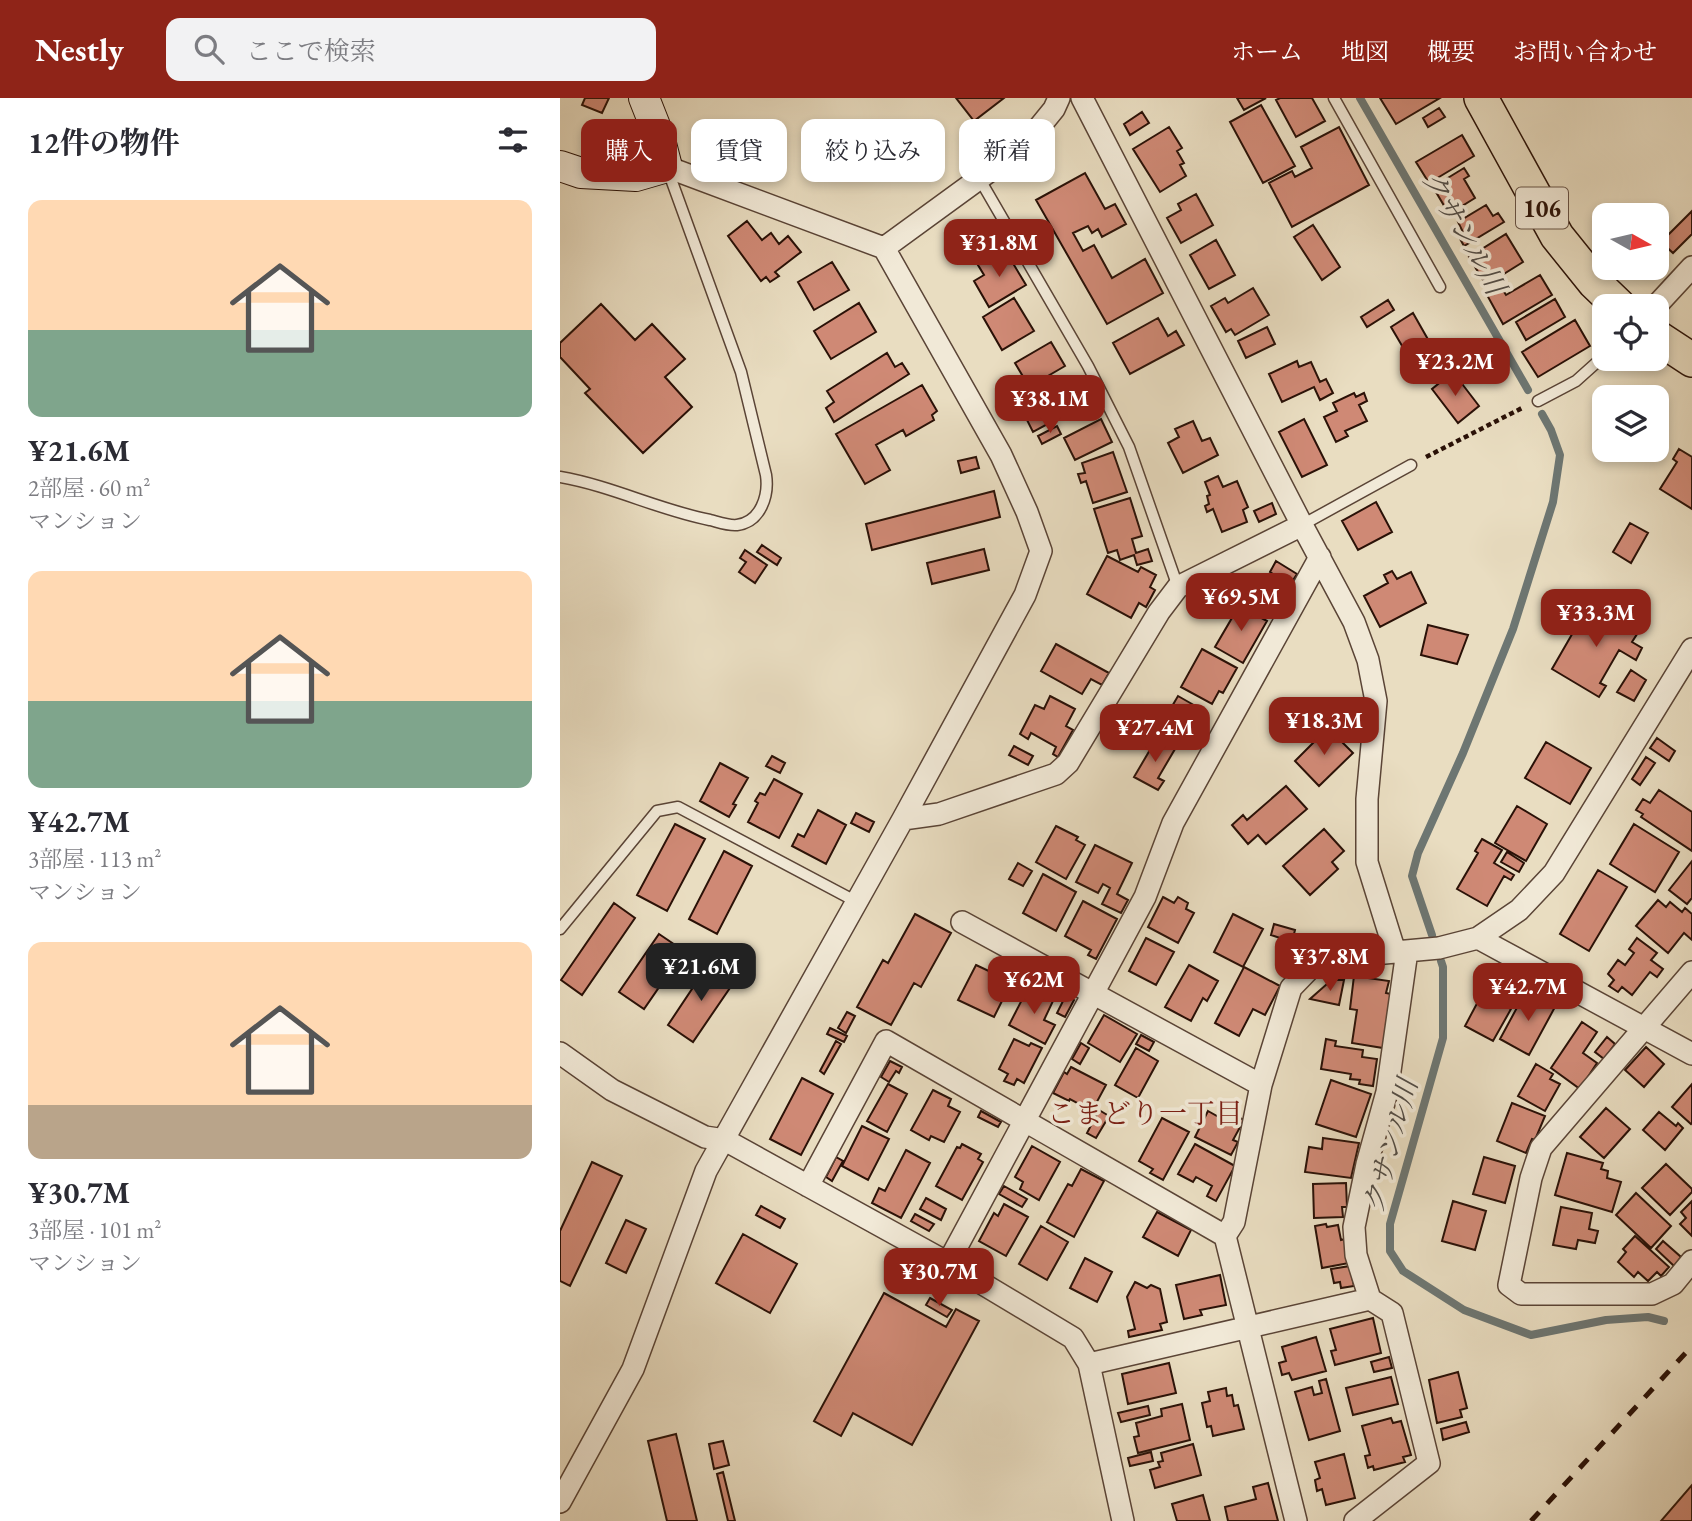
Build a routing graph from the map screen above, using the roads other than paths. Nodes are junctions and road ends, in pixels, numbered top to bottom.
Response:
1 (644, 98) edge
2 (1059, 98) edge
3 (1082, 98) edge
4 (1334, 98) edge
5 (1480, 98) edge
6 (652, 119) edge
7 (1046, 119) edge
8 (560, 166) edge
9 (677, 171) edge
10 (581, 173) edge
11 (672, 182) edge
12 (974, 182) edge
13 (981, 182) edge
14 (884, 248) junction
15 (1692, 267) edge
16 (1440, 287) dead end
17 (1606, 294) edge
18 (1667, 294) edge
19 (1669, 345) edge
20 (1692, 360) edge
21 (1592, 367) edge
22 (1538, 401) road end
23 (1412, 465) road end
24 (560, 477) edge
25 (1302, 525) junction
26 (1320, 557) junction
27 (1178, 587) junction
28 (1692, 649) edge
29 (903, 819) junction
30 (857, 902) junction
31 (962, 922) dead end
32 (560, 929) edge
33 (1478, 938) junction
34 (1401, 951) junction
35 (1692, 972) edge
36 (1095, 994) junction
37 (1643, 1028) junction
38 (560, 1053) edge
39 (1692, 1054) edge
40 (1261, 1085) junction
41 (1024, 1120) junction
42 (725, 1140) junction
43 (808, 1186) junction
44 (1225, 1236) junction
45 (1692, 1261) edge
46 (948, 1264) junction
47 (1370, 1299) junction
48 (1248, 1329) junction
49 (1089, 1364) junction
50 (560, 1502) edge
51 (1123, 1521) edge
52 (1296, 1521) edge
53 (1355, 1521) edge

1 - 6 street
2 - 7 street
3 - 25 street
4 - 16 lane
5 - 17 main road, 106
8 - 10 street
9 - 14 street
11 - 24 lane
12 - 14 street
13 - 27 lane
14 - 29 street
15 - 18 street
19 - 20 main road
21 - 22 lane
23 - 25 lane
25 - 26 street
25 - 27 street
26 - 34 street
26 - 36 street
27 - 29 street
28 - 33 street
29 - 30 street
30 - 32 lane
30 - 42 street
31 - 36 street
33 - 34 street
33 - 37 street
34 - 40 street
34 - 47 street
35 - 37 street
36 - 40 street
36 - 41 street
37 - 39 street
37 - 45 street
38 - 42 street
40 - 44 street
41 - 43 street
41 - 44 street
41 - 46 street
42 - 43 street
42 - 50 street
43 - 46 street
44 - 48 street
46 - 49 street
47 - 48 street
47 - 53 street
48 - 49 street
48 - 52 street
49 - 51 street

